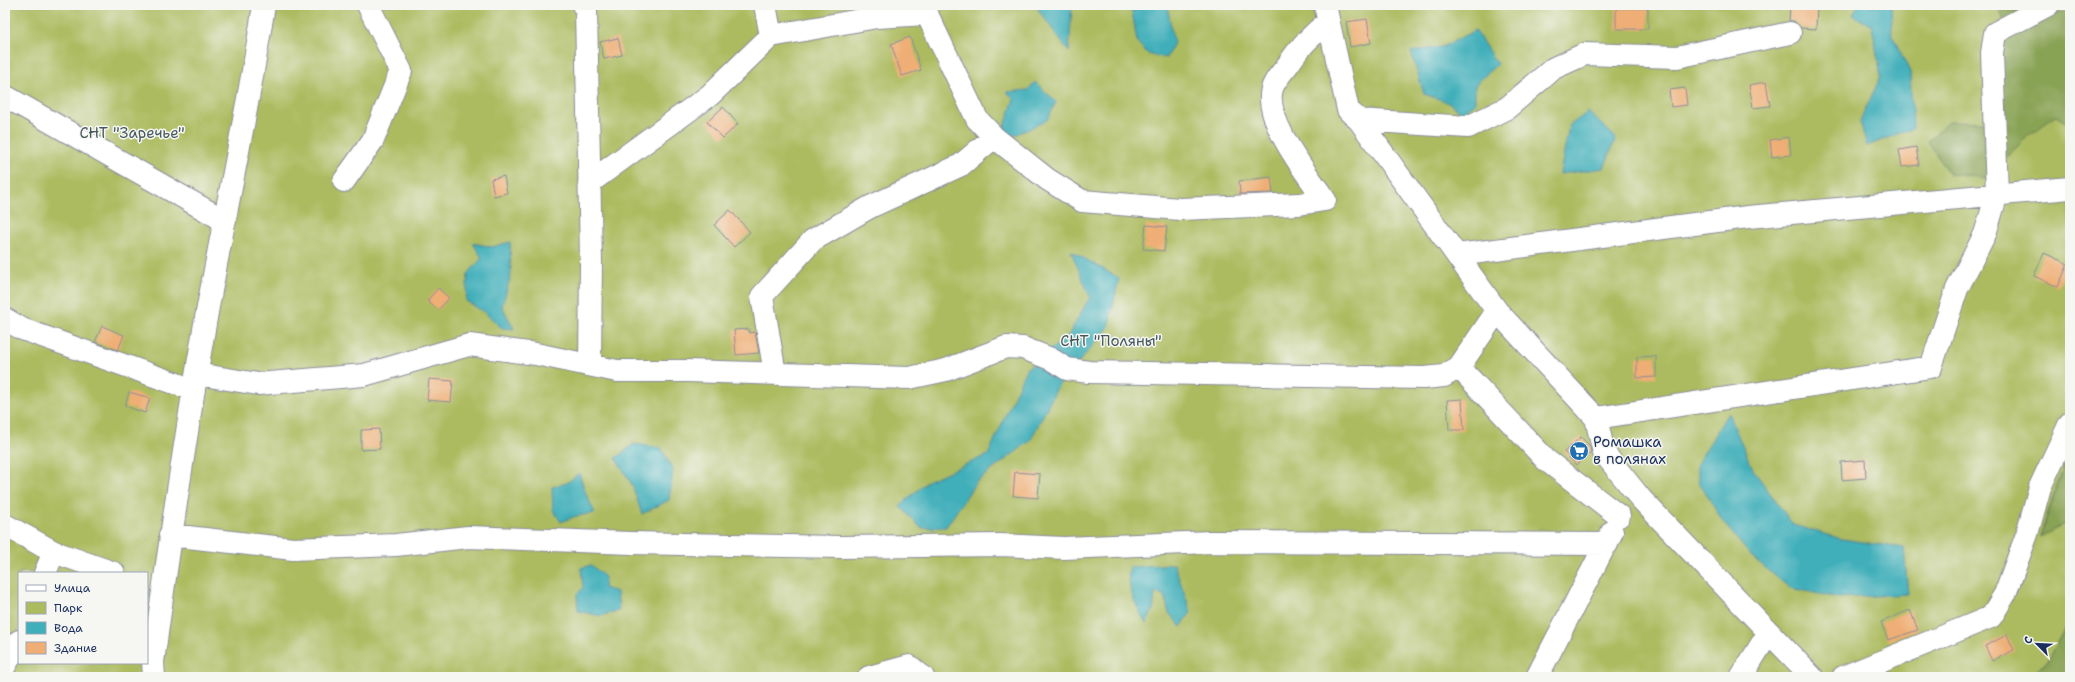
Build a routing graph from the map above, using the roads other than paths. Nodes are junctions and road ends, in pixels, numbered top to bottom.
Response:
1 (264, 5) edge
2 (368, 5) edge
3 (583, 5) edge
4 (765, 5) edge
5 (2048, 5) edge
6 (1327, 13) edge
7 (1790, 33) dead end
8 (771, 36) junction
9 (5, 96) edge
10 (1359, 120) junction
11 (994, 137) junction
12 (344, 181) dead end
13 (589, 183) junction
14 (2070, 188) edge
15 (1996, 194) junction
16 (225, 221) junction
17 (1457, 255) junction
18 (1497, 311) junction
19 (5, 319) edge
20 (590, 365) junction
21 (1459, 367) junction
22 (775, 374) junction
23 (196, 382) junction
24 (1596, 418) junction
25 (2070, 423) edge
26 (1641, 499) junction
27 (1619, 516) junction
28 (5, 525) edge
29 (170, 535) junction
30 (1607, 544) junction
31 (54, 552) junction
32 (45, 572) edge
33 (111, 572) edge
34 (155, 588) edge
35 (1769, 632) junction
36 (18, 643) edge
37 (5, 666) edge
38 (154, 677) edge
39 (869, 677) edge
40 (923, 677) edge
41 (1537, 677) edge
42 (1741, 677) edge
43 (1812, 677) edge
44 (1843, 677) edge

1 - 16 street
2 - 12 street
3 - 13 street
4 - 8 street
5 - 15 street
6 - 10 street
6 - 11 street
7 - 10 street
8 - 11 street
8 - 13 street
9 - 16 street
10 - 17 street
11 - 22 street
13 - 20 street
14 - 15 street
15 - 17 street
15 - 24 street
16 - 23 street
17 - 18 street
18 - 21 street
18 - 24 street
19 - 23 street
20 - 22 street
20 - 23 street
21 - 22 street
21 - 27 street
23 - 29 street
24 - 26 street
25 - 44 street
26 - 27 street
26 - 35 street
27 - 30 street
28 - 31 street
29 - 30 street
29 - 34 street
30 - 41 street
31 - 32 street
31 - 33 street
34 - 38 street
35 - 42 street
35 - 43 street
36 - 37 street
39 - 40 street

